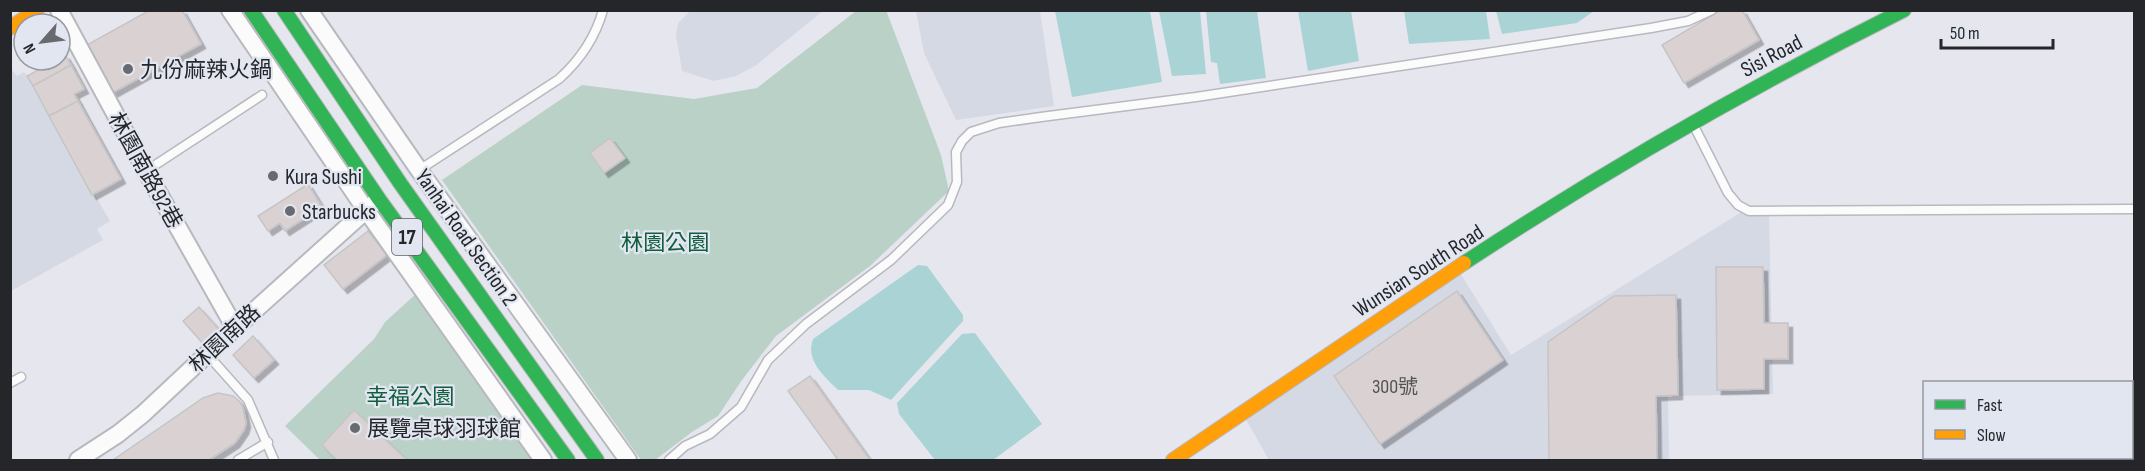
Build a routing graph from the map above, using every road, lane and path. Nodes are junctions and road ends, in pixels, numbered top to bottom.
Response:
1 (37, 10) edge
2 (58, 10) edge
3 (230, 10) edge
4 (251, 10) edge
5 (284, 10) edge
6 (309, 10) edge
7 (603, 10) edge
8 (1712, 10) edge
9 (1904, 10) edge
10 (10, 28) edge
11 (262, 95) dead end
12 (1692, 122) junction
13 (419, 170) junction
14 (146, 171) junction
15 (400, 183) junction
16 (373, 204) junction
17 (2134, 209) edge
18 (235, 328) junction
19 (207, 354) junction
20 (21, 377) dead end
21 (10, 383) edge
22 (268, 442) junction
23 (78, 460) edge
24 (238, 460) edge
25 (274, 460) edge
26 (543, 460) edge
27 (568, 460) edge
28 (597, 460) edge
29 (628, 460) edge
30 (669, 460) edge
31 (1173, 460) edge

1 - 10 main road
2 - 14 street, 林園南路92巷
3 - 16 street
4 - 16 main road, 17
5 - 15 main road, Yanhai Road Section 2 / 17
6 - 13 street, Yanhai Road Section 2
7 - 13 lane
8 - 30 lane
9 - 12 main road, Sisi Road
11 - 14 lane
12 - 17 lane
12 - 31 main road, Wunsian South Road
13 - 15 street, 林園南路
13 - 29 street, Yanhai Road Section 2
14 - 18 street, 林園南路92巷
15 - 16 street, 林園南路
15 - 28 main road, Yanhai Road Section 2 / 17
16 - 18 street, 林園南路
16 - 26 street
16 - 27 main road, 17
18 - 19 street, 林園南路
19 - 22 lane
19 - 23 street, 林園南路
20 - 21 lane
22 - 24 lane
22 - 25 lane

